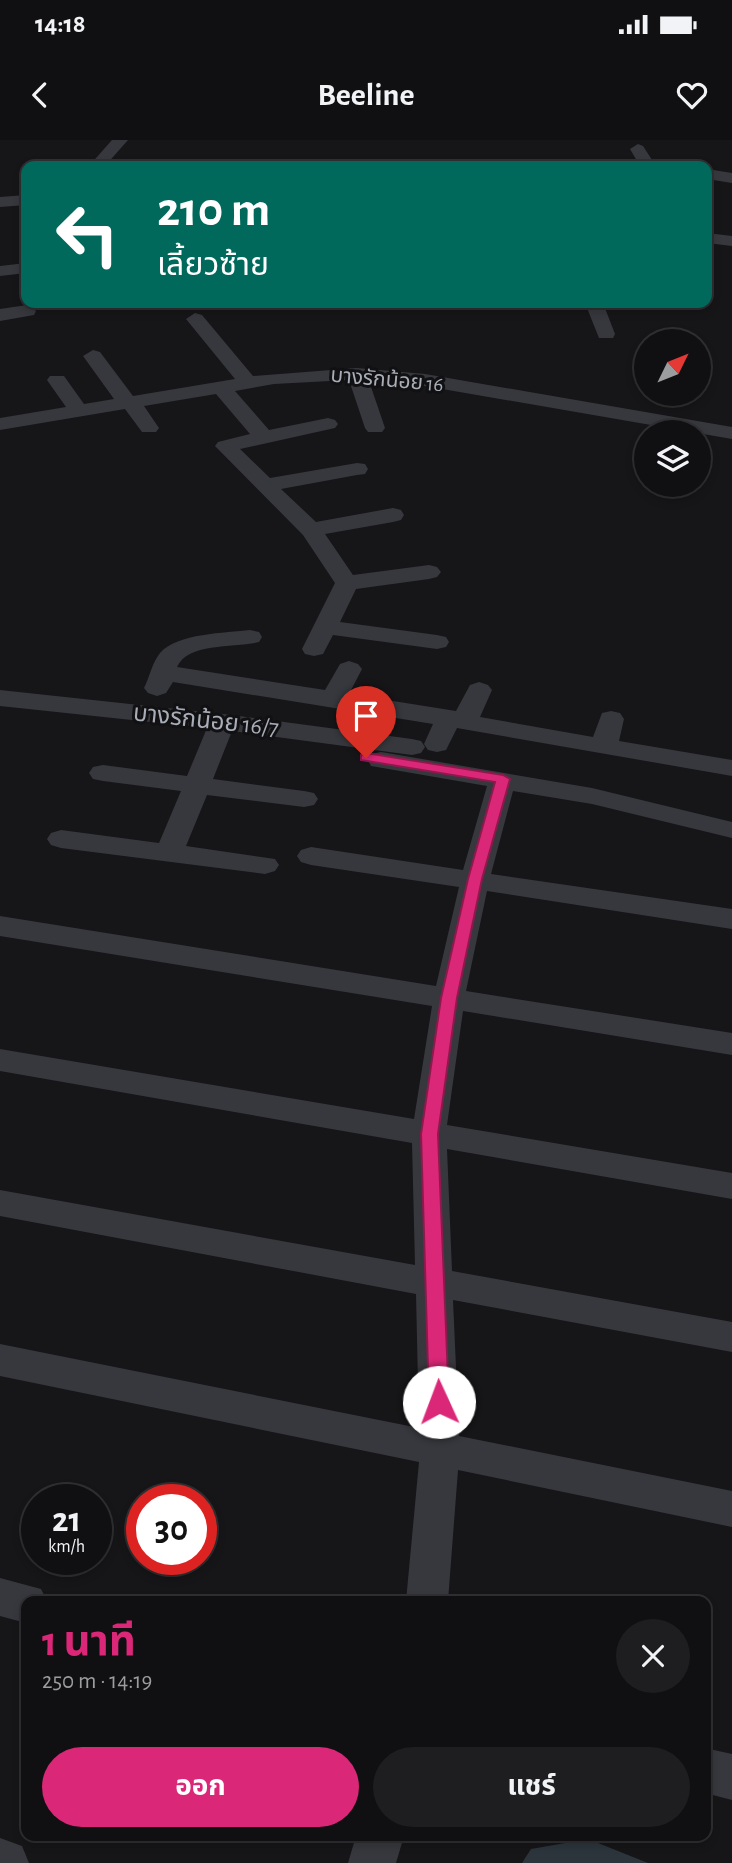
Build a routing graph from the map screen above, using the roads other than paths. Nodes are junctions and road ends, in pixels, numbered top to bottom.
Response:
1 (120, 140) edge
2 (638, 149) dead end
3 (101, 161) edge
4 (645, 161) edge
5 (712, 175) edge
6 (732, 177) edge
7 (21, 200) edge
8 (0, 202) edge
9 (712, 239) edge
10 (732, 241) edge
11 (21, 269) edge
12 (0, 271) edge
13 (596, 308) edge
14 (27, 311) dead end
15 (0, 314) edge
16 (195, 319) dead end
17 (606, 334) dead end
18 (93, 356) dead end
19 (357, 374) junction
20 (57, 380) dead end
21 (248, 383) junction
22 (220, 387) junction
23 (628, 391) dead end
24 (128, 401) junction
25 (78, 409) junction
26 (634, 420) edge
27 (639, 420) edge
28 (0, 424) edge
29 (328, 424) dead end
30 (149, 428) dead end
31 (375, 428) dead end
32 (711, 430) edge
33 (732, 433) edge
34 (264, 438) junction
35 (357, 469) dead end
36 (265, 485) junction
37 (393, 514) dead end
38 (311, 530) junction
39 (429, 572) dead end
40 (347, 583) junction
41 (250, 637) dead end
42 (437, 642) dead end
43 (349, 669) dead end
44 (165, 673) junction
45 (479, 690) dead end
46 (326, 697) junction
47 (0, 698) edge
48 (144, 714) junction
49 (457, 719) junction
50 (611, 719) dead end
51 (223, 722) junction
52 (308, 722) dead end
53 (597, 746) junction
54 (338, 753) dead end
55 (732, 768) edge
56 (103, 773) dead end
57 (503, 779) junction
58 (579, 781) dead end
59 (199, 786) junction
60 (304, 799) dead end
61 (731, 813) edge
62 (61, 839) dead end
63 (169, 853) junction
64 (311, 856) dead end
65 (265, 865) dead end
66 (475, 879) junction
67 (732, 919) edge
68 (0, 926) edge
69 (449, 998) junction
70 (732, 1044) edge
71 (0, 1060) edge
72 (429, 1134) junction
73 (732, 1186) edge
74 (0, 1203) edge
75 (435, 1281) junction
76 (732, 1337) edge
77 (0, 1360) edge
78 (440, 1450) junction
79 (732, 1509) edge
80 (427, 1596) edge
81 (0, 1597) edge
82 (21, 1602) edge
83 (711, 1772) edge
84 (732, 1777) edge
85 (379, 1841) edge
86 (372, 1863) edge

1 - 3 street
2 - 4 street
5 - 6 street
7 - 8 street
9 - 10 street
11 - 12 street
13 - 17 street
14 - 15 street
16 - 21 street
18 - 24 street
19 - 21 street, บางรักน้อย 16
19 - 26 street, บางรักน้อย 16
19 - 31 street
20 - 25 street
21 - 22 street, บางรักน้อย 16
22 - 24 street, บางรักน้อย 16
22 - 34 street
23 - 27 street
24 - 25 street, บางรักน้อย 16
24 - 30 street
25 - 28 street, บางรักน้อย 16
29 - 34 street
32 - 33 street, บางรักน้อย 16
34 - 36 street
35 - 36 street
36 - 38 street
37 - 38 street
38 - 40 street
39 - 40 street
40 - 42 street
41 - 44 street
43 - 46 street
44 - 46 street
44 - 48 street
45 - 49 street
46 - 49 street
46 - 52 street
47 - 48 street, บางรักน้อย 16/7
48 - 51 street, บางรักน้อย 16/7
49 - 51 street, บางรักน้อย 16/7
49 - 53 street
50 - 53 street
51 - 59 street
53 - 55 street
53 - 58 street
54 - 57 street
56 - 59 street
57 - 61 street
57 - 66 street
59 - 60 street
59 - 63 street
62 - 63 street
63 - 65 street
64 - 66 street
66 - 67 street
66 - 69 street
68 - 69 street
69 - 70 street
69 - 72 street
71 - 72 street
72 - 73 street
72 - 75 street
74 - 75 street
75 - 76 street
75 - 78 street
77 - 78 street
78 - 79 street
78 - 80 street
81 - 82 street
83 - 84 street
85 - 86 street

